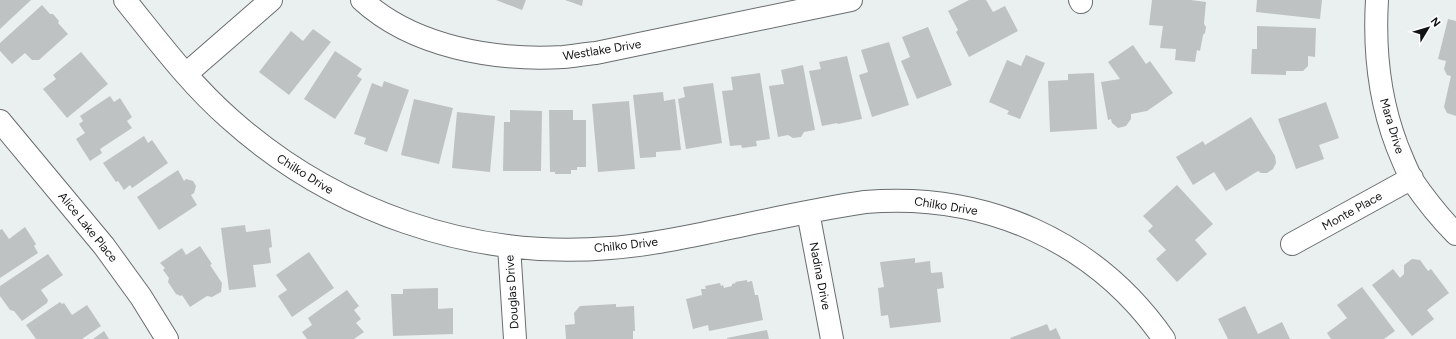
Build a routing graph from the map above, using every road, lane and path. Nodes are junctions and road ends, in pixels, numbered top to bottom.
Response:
1 (125, 0) edge
2 (271, 0) edge
3 (362, 0) edge
4 (851, 0) edge
5 (1377, 0) edge
6 (186, 74) junction
7 (0, 120) edge
8 (1412, 178) junction
9 (808, 212) junction
10 (1456, 234) edge
11 (1292, 244) dead end
12 (509, 246) junction
13 (167, 339) edge
14 (515, 339) edge
15 (832, 339) edge
16 (1164, 339) edge

1 - 6 street, Chilko Drive
2 - 6 street
3 - 4 street, Westlake Drive
5 - 8 street, Mara Drive
6 - 12 street, Chilko Drive
7 - 13 street, Alice Lake Place
8 - 10 street, Mara Drive
8 - 11 street, Monte Place
9 - 12 street, Chilko Drive
9 - 15 street, Nadina Drive
9 - 16 street, Chilko Drive
12 - 14 street, Douglas Drive

